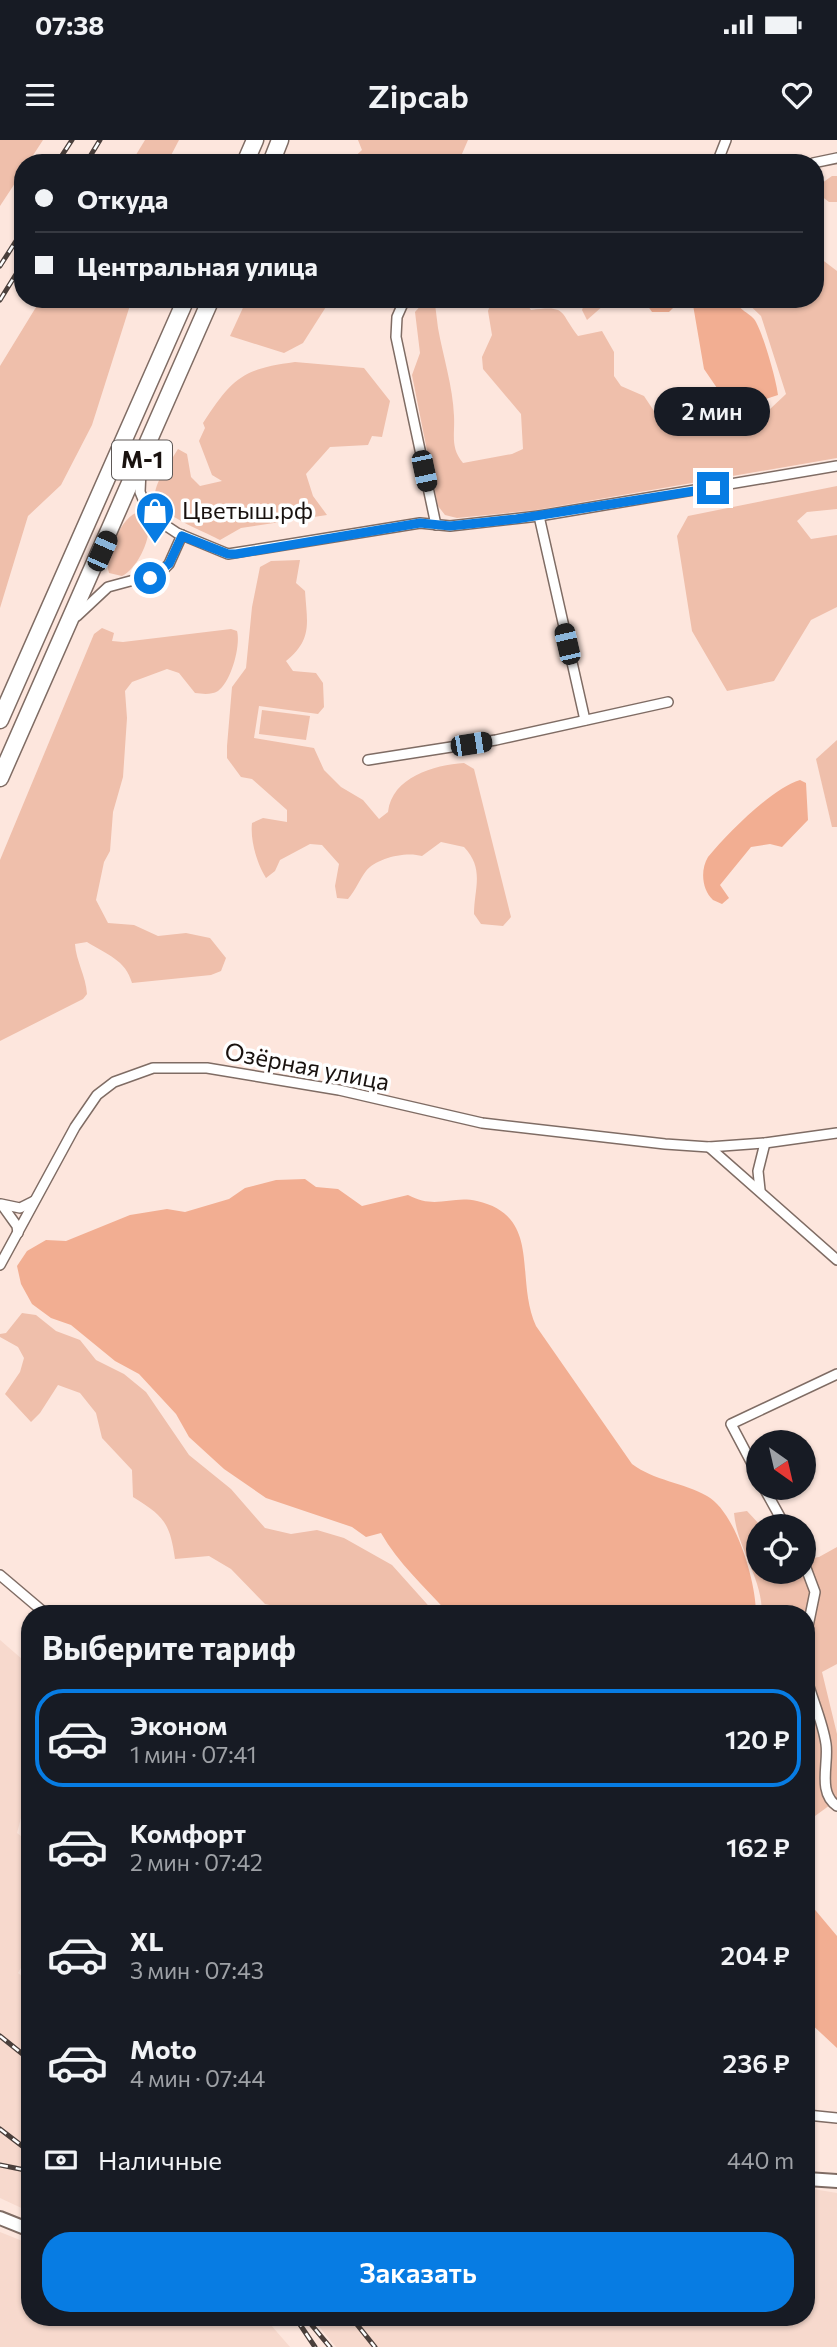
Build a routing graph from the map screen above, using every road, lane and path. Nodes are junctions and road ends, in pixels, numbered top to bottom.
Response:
1 (182, 308) edge
2 (207, 308) edge
3 (401, 308) edge
4 (142, 458) junction
5 (837, 467) edge
6 (539, 516) junction
7 (436, 525) junction
8 (182, 536) junction
9 (72, 621) junction
10 (668, 702) dead end
11 (0, 720) edge
12 (585, 720) junction
13 (368, 760) dead end
14 (0, 778) edge
15 (837, 1133) edge
16 (765, 1143) junction
17 (709, 1147) junction
18 (760, 1190) junction
19 (36, 1200) junction
20 (0, 1204) edge
21 (18, 1233) junction
22 (837, 1260) edge
23 (0, 1265) edge
24 (837, 1374) edge
25 (746, 1452) edge
26 (0, 1575) edge
27 (812, 1584) edge
28 (35, 1605) edge
29 (812, 1605) edge
30 (815, 1707) edge
31 (837, 1806) edge
32 (815, 2116) edge
33 (837, 2118) edge
34 (815, 2179) edge
35 (837, 2180) edge
36 (0, 2218) edge
37 (21, 2226) edge

1 - 11 highway, М-1
2 - 4 highway, М-1
3 - 7 street
4 - 8 street
4 - 9 highway, М-1
5 - 6 street
6 - 7 street
6 - 12 street
7 - 8 street
8 - 9 street
9 - 14 highway, М-1
10 - 12 street
12 - 13 street
15 - 16 street, Озёрная улица
16 - 17 street, Озёрная улица
16 - 18 street
17 - 18 street
17 - 19 street, Озёрная улица
18 - 22 street
19 - 20 street
19 - 21 street, Озёрная улица
20 - 21 street
21 - 23 street, Озёрная улица
24 - 25 street
26 - 28 street
27 - 29 street
30 - 31 street
32 - 33 street
34 - 35 street
36 - 37 street

